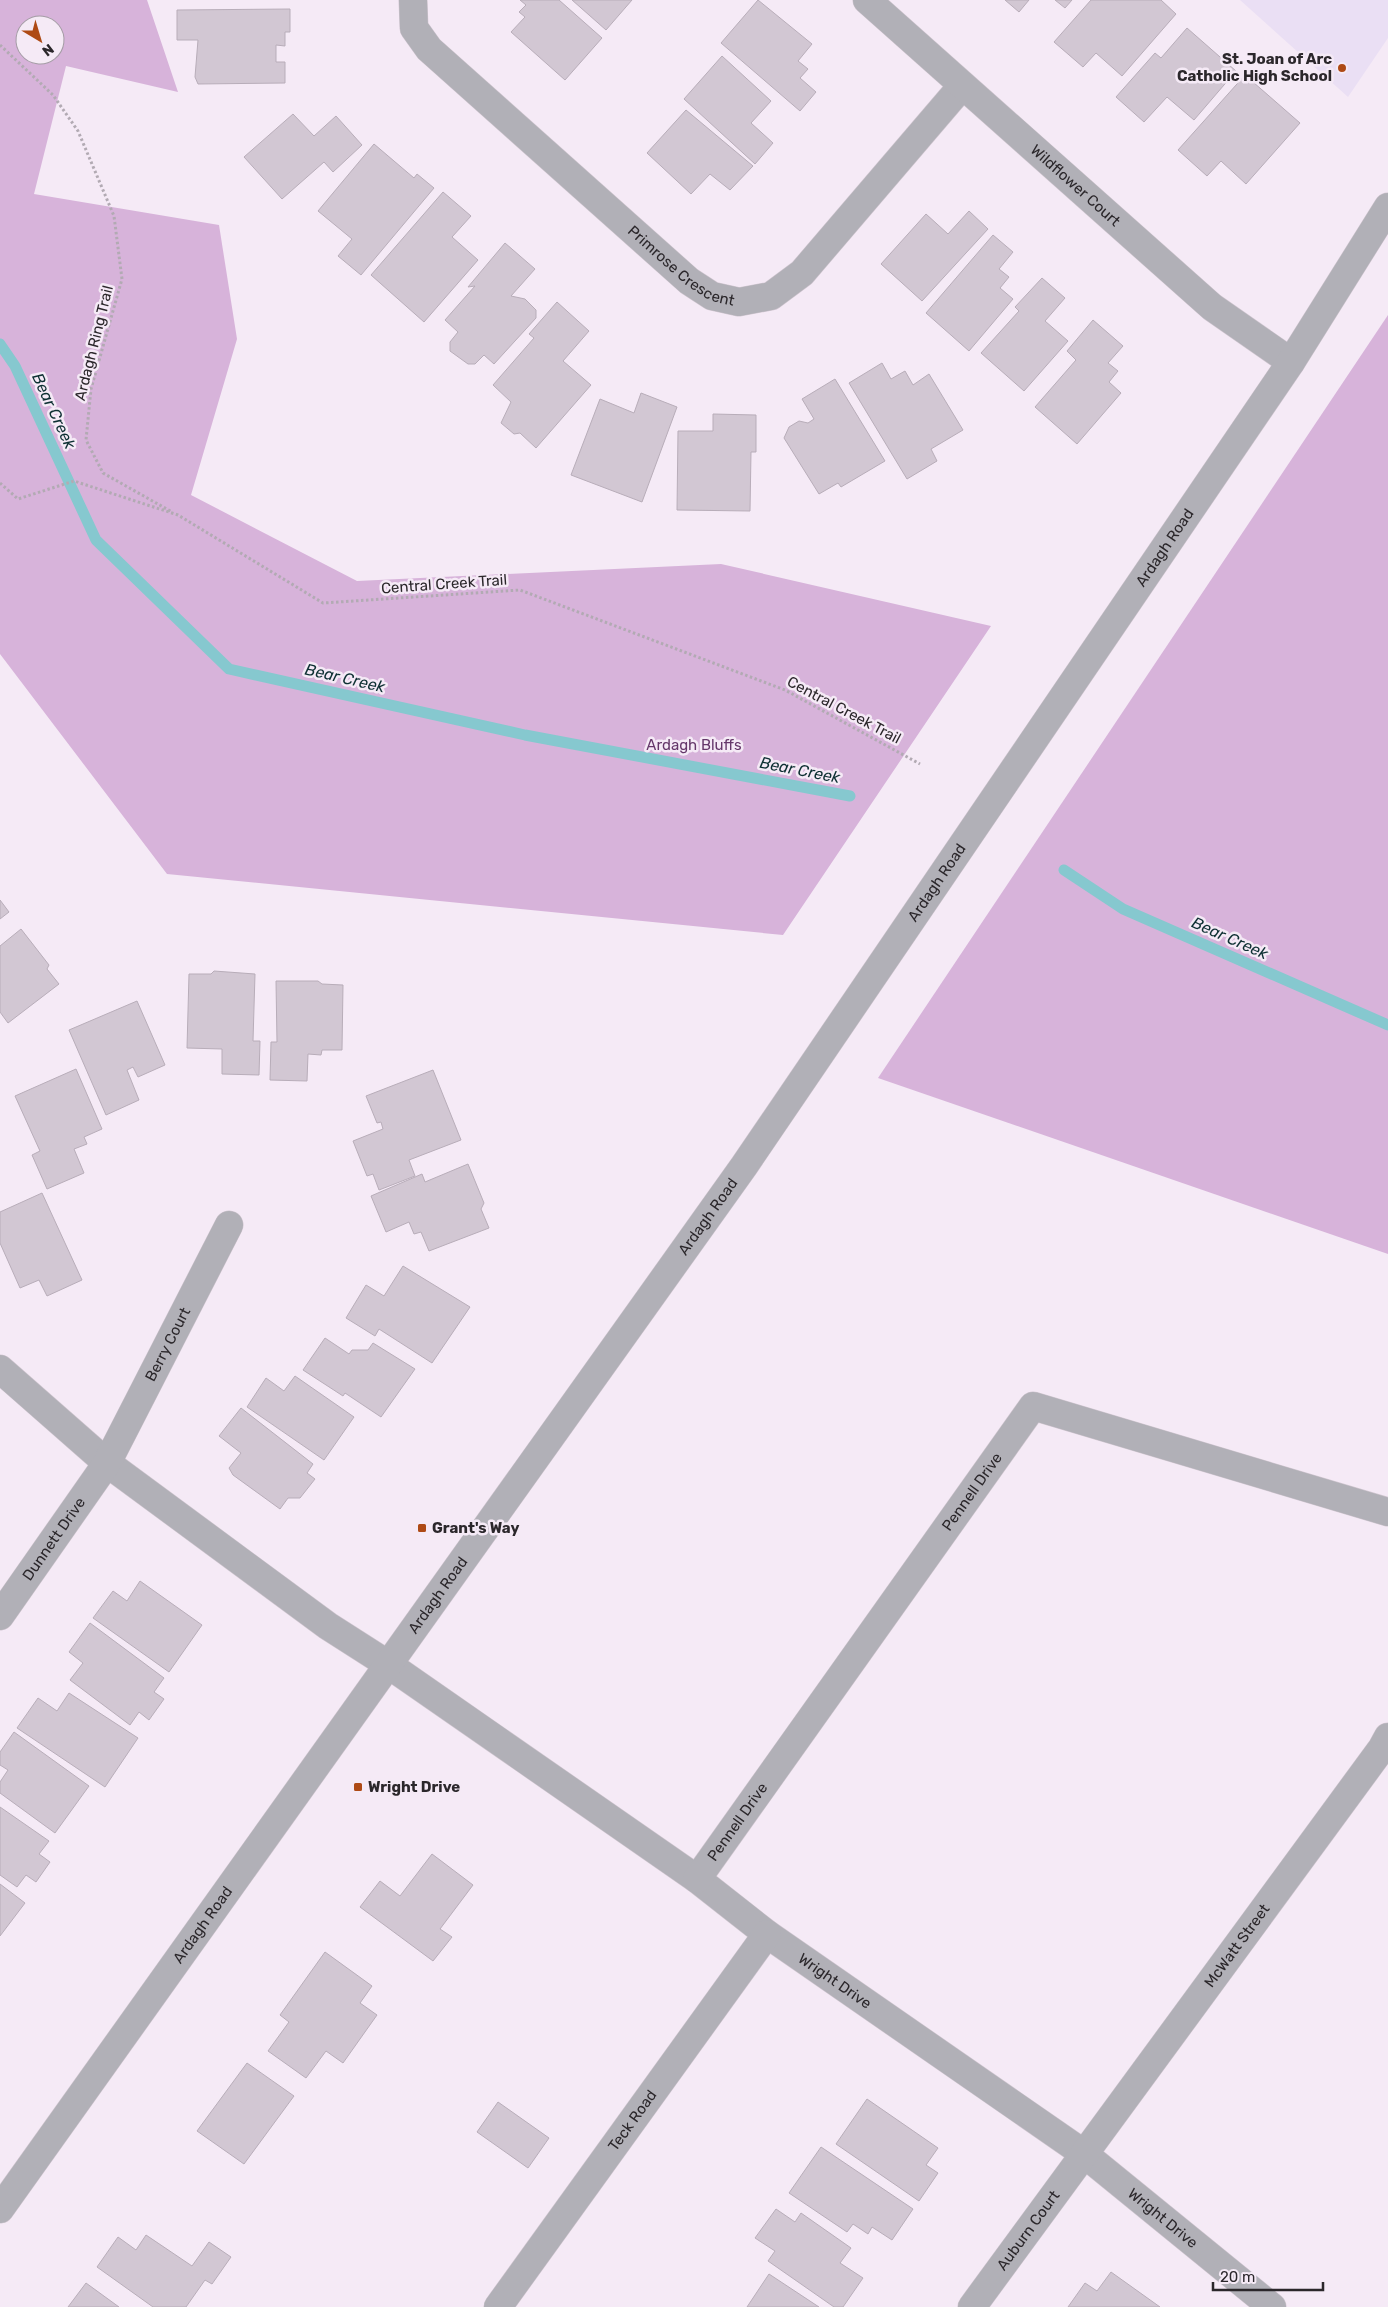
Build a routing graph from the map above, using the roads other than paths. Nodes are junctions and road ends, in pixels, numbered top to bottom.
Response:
1 (414, 0) edge
2 (867, 0) edge
3 (962, 86) junction
4 (1388, 207) edge
5 (1291, 362) junction
6 (230, 1225) dead end
7 (0, 1369) edge
8 (107, 1463) junction
9 (1388, 1512) edge
10 (0, 1616) edge
11 (389, 1666) junction
12 (1388, 1737) edge
13 (696, 1880) junction
14 (767, 1934) junction
15 (1083, 2153) junction
16 (0, 2209) edge
17 (498, 2307) edge
18 (972, 2307) edge
19 (1272, 2307) edge

1 - 3 street, Primrose Crescent
2 - 3 street, Wildflower Court
3 - 5 street, Wildflower Court
4 - 5 street, Ardagh Road
5 - 11 street, Ardagh Road
6 - 8 street, Berry Court
7 - 8 street
8 - 10 street, Dunnett Drive
8 - 11 street
9 - 13 street, Pennell Drive
11 - 13 street, Wright Drive
11 - 16 street, Ardagh Road
12 - 15 street, McWatt Street
13 - 14 street, Wright Drive
14 - 15 street, Wright Drive
14 - 17 street, Teck Road
15 - 18 street, Auburn Court
15 - 19 street, Wright Drive

